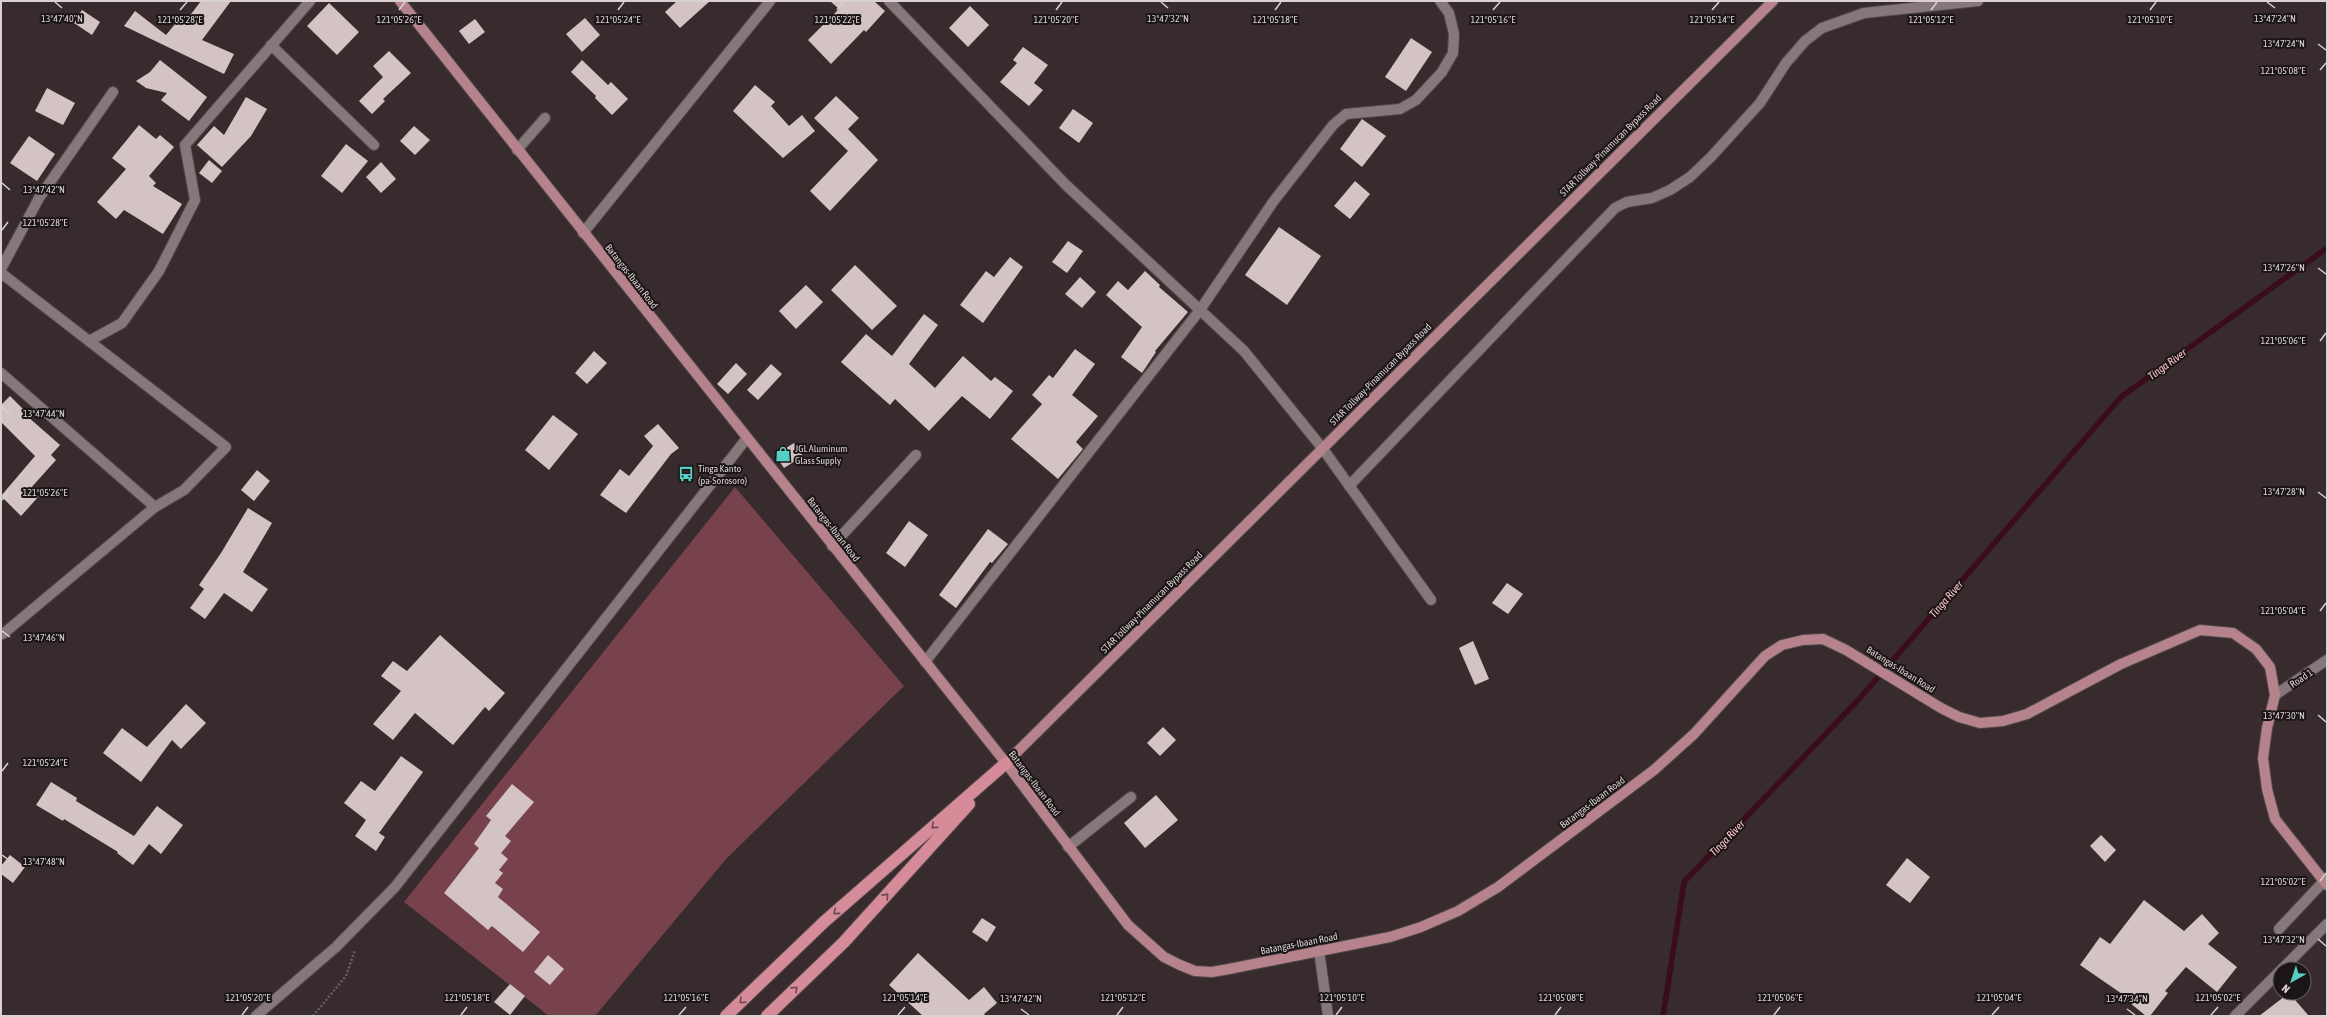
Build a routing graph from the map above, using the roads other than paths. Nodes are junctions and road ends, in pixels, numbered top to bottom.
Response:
1 (310, 1) edge
2 (400, 1) edge
3 (770, 1) edge
4 (889, 1) edge
5 (1440, 1) edge
6 (1772, 1) edge
7 (1978, 1) edge
8 (271, 45) junction
9 (113, 92) dead end
10 (545, 118) dead end
11 (374, 144) dead end
12 (517, 150) junction
13 (583, 233) junction
14 (1, 269) edge
15 (1, 274) edge
16 (1200, 310) junction
17 (89, 341) junction
18 (1, 373) edge
19 (747, 438) junction
20 (1323, 449) junction
21 (916, 455) dead end
22 (1349, 486) junction
23 (154, 507) junction
24 (832, 546) junction
25 (1431, 600) dead end
26 (3, 634) dead end
27 (2327, 660) edge
28 (925, 662) junction
29 (2275, 696) junction
30 (1006, 763) junction
31 (1131, 797) dead end
32 (1068, 847) junction
33 (2325, 883) edge
34 (2327, 924) edge
35 (2279, 929) dead end
36 (1319, 950) junction
37 (2290, 961) edge
38 (2272, 979) edge
39 (256, 1016) edge
40 (726, 1016) edge
41 (767, 1016) edge
42 (1328, 1016) edge
43 (2235, 1016) edge

1 - 8 street
2 - 12 main road, Batangas-Ibaan Road
3 - 13 street
4 - 16 street
5 - 16 street
6 - 20 main road, STAR Tollway-Pinamucan Bypass Road
7 - 22 street
8 - 11 street
8 - 17 street
9 - 14 street
10 - 12 street
12 - 13 main road, Batangas-Ibaan Road
13 - 19 main road, Batangas-Ibaan Road
15 - 17 street
16 - 20 street
16 - 28 street
17 - 23 street
18 - 23 street
19 - 24 main road, Batangas-Ibaan Road
19 - 39 street
20 - 22 street
20 - 30 main road, STAR Tollway-Pinamucan Bypass Road
21 - 24 street
22 - 25 street
23 - 26 street
24 - 28 main road, Batangas-Ibaan Road
27 - 29 street, Road 1
28 - 30 main road, Batangas-Ibaan Road
29 - 33 main road, Batangas-Ibaan Road
29 - 36 main road, Batangas-Ibaan Road
30 - 32 main road, Batangas-Ibaan Road
30 -> 40 highway
41 -> 30 highway
31 - 32 street
32 - 36 main road, Batangas-Ibaan Road
33 - 35 street
34 - 37 street
36 - 42 street
38 - 43 street

